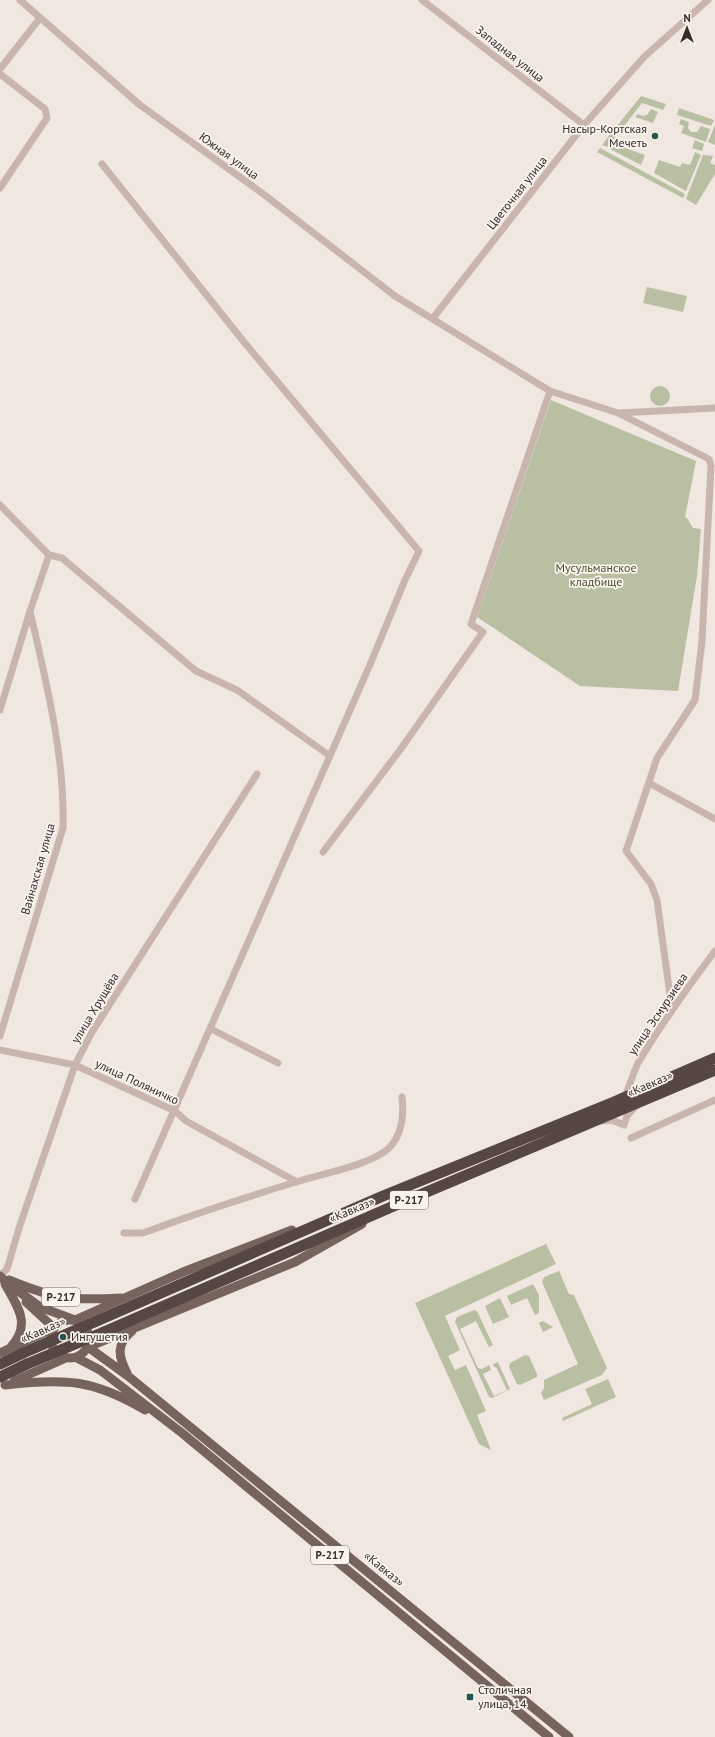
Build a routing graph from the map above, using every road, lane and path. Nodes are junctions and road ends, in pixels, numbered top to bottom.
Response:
1 (20, 0) edge
2 (422, 0) edge
3 (708, 0) edge
4 (40, 18) junction
5 (0, 69) edge
6 (0, 74) edge
7 (584, 125) junction
8 (102, 164) dead end
9 (0, 188) edge
10 (433, 318) junction
11 (550, 391) junction
12 (715, 408) edge
13 (618, 413) junction
14 (713, 462) edge
15 (0, 505) edge
16 (49, 555) junction
17 (30, 611) junction
18 (0, 710) edge
19 (330, 756) junction
20 (257, 774) dead end
21 (649, 783) junction
22 (715, 819) edge
23 (323, 852) dead end
24 (715, 951) edge
25 (672, 1010) junction
26 (211, 1029) junction
27 (0, 1036) edge
28 (0, 1050) edge
29 (715, 1058) edge
30 (278, 1063) dead end
31 (75, 1065) junction
32 (715, 1070) edge
33 (633, 1077) junction
34 (646, 1088) junction
35 (402, 1097) dead end
36 (624, 1098) junction
37 (715, 1100) edge
38 (175, 1111) junction
39 (631, 1138) dead end
40 (297, 1182) junction
41 (383, 1196) junction
42 (135, 1199) dead end
43 (396, 1205) junction
44 (124, 1233) dead end
45 (0, 1276) edge
46 (10, 1285) junction
47 (126, 1298) junction
48 (75, 1320) junction
49 (54, 1328) junction
50 (135, 1328) junction
51 (88, 1347) junction
52 (4, 1351) edge
53 (66, 1358) junction
54 (77, 1358) junction
55 (0, 1364) edge
56 (128, 1376) junction
57 (2, 1383) edge
58 (182, 1433) junction
59 (549, 1737) edge
60 (569, 1737) edge

1 - 4 street, Южная улица
2 - 7 street, Западная улица
3 - 7 street, Цветочная улица
4 - 5 street
4 - 10 street, Южная улица
6 - 9 street
7 - 10 street, Цветочная улица
8 - 19 street
10 - 11 street, Южная улица
11 - 13 street, Южная улица
11 - 23 street
12 - 13 street
13 - 14 street
14 - 21 street
15 - 16 street
16 - 17 street
16 - 19 street
17 - 18 street
17 - 27 street, Вайнахская улица
19 - 26 street
20 - 31 street, улица Хрущёва
21 - 22 street
21 - 25 street
24 - 25 street, улица Эсмурзиева
25 - 33 street, улица Эсмурзиева
26 - 30 street
26 - 38 street
28 - 31 street, улица Поляничко
29 - 34 highway, «Кавказ» / Р-217
31 - 38 street, улица Поляничко
31 - 45 street, улица Хрущёва
32 - 43 highway, «Кавказ» / Р-217
33 - 34 street
33 - 36 street, улица Эсмурзиева
34 - 36 highway, «Кавказ» / Р-217
35 - 40 street
36 - 41 highway, «Кавказ» / Р-217
37 - 39 street
38 - 40 street, улица Поляничко
38 - 42 street
40 - 44 street
41 - 47 main road, Р-217
41 - 55 highway, «Кавказ» / Р-217, bridge
43 - 50 main road, Р-217
43 - 57 highway, «Кавказ» / Р-217, bridge
45 - 46 main road
45 - 47 main road, Р-217
45 - 52 main road
46 - 48 main road, Р-217
46 - 49 main road, Р-217
47 - 48 main road, Р-217
48 - 49 main road
48 - 51 main road
49 - 52 main road
49 - 53 main road
50 - 51 main road, Р-217
50 - 56 main road, Р-217
51 - 54 main road
51 - 56 main road, «Кавказ» / Р-217
53 - 54 main road
53 - 57 main road
54 - 58 main road, «Кавказ» / Р-217
56 - 60 main road, «Кавказ» / Р-217
57 - 58 main road, Р-217
58 - 59 main road, «Кавказ» / Р-217

